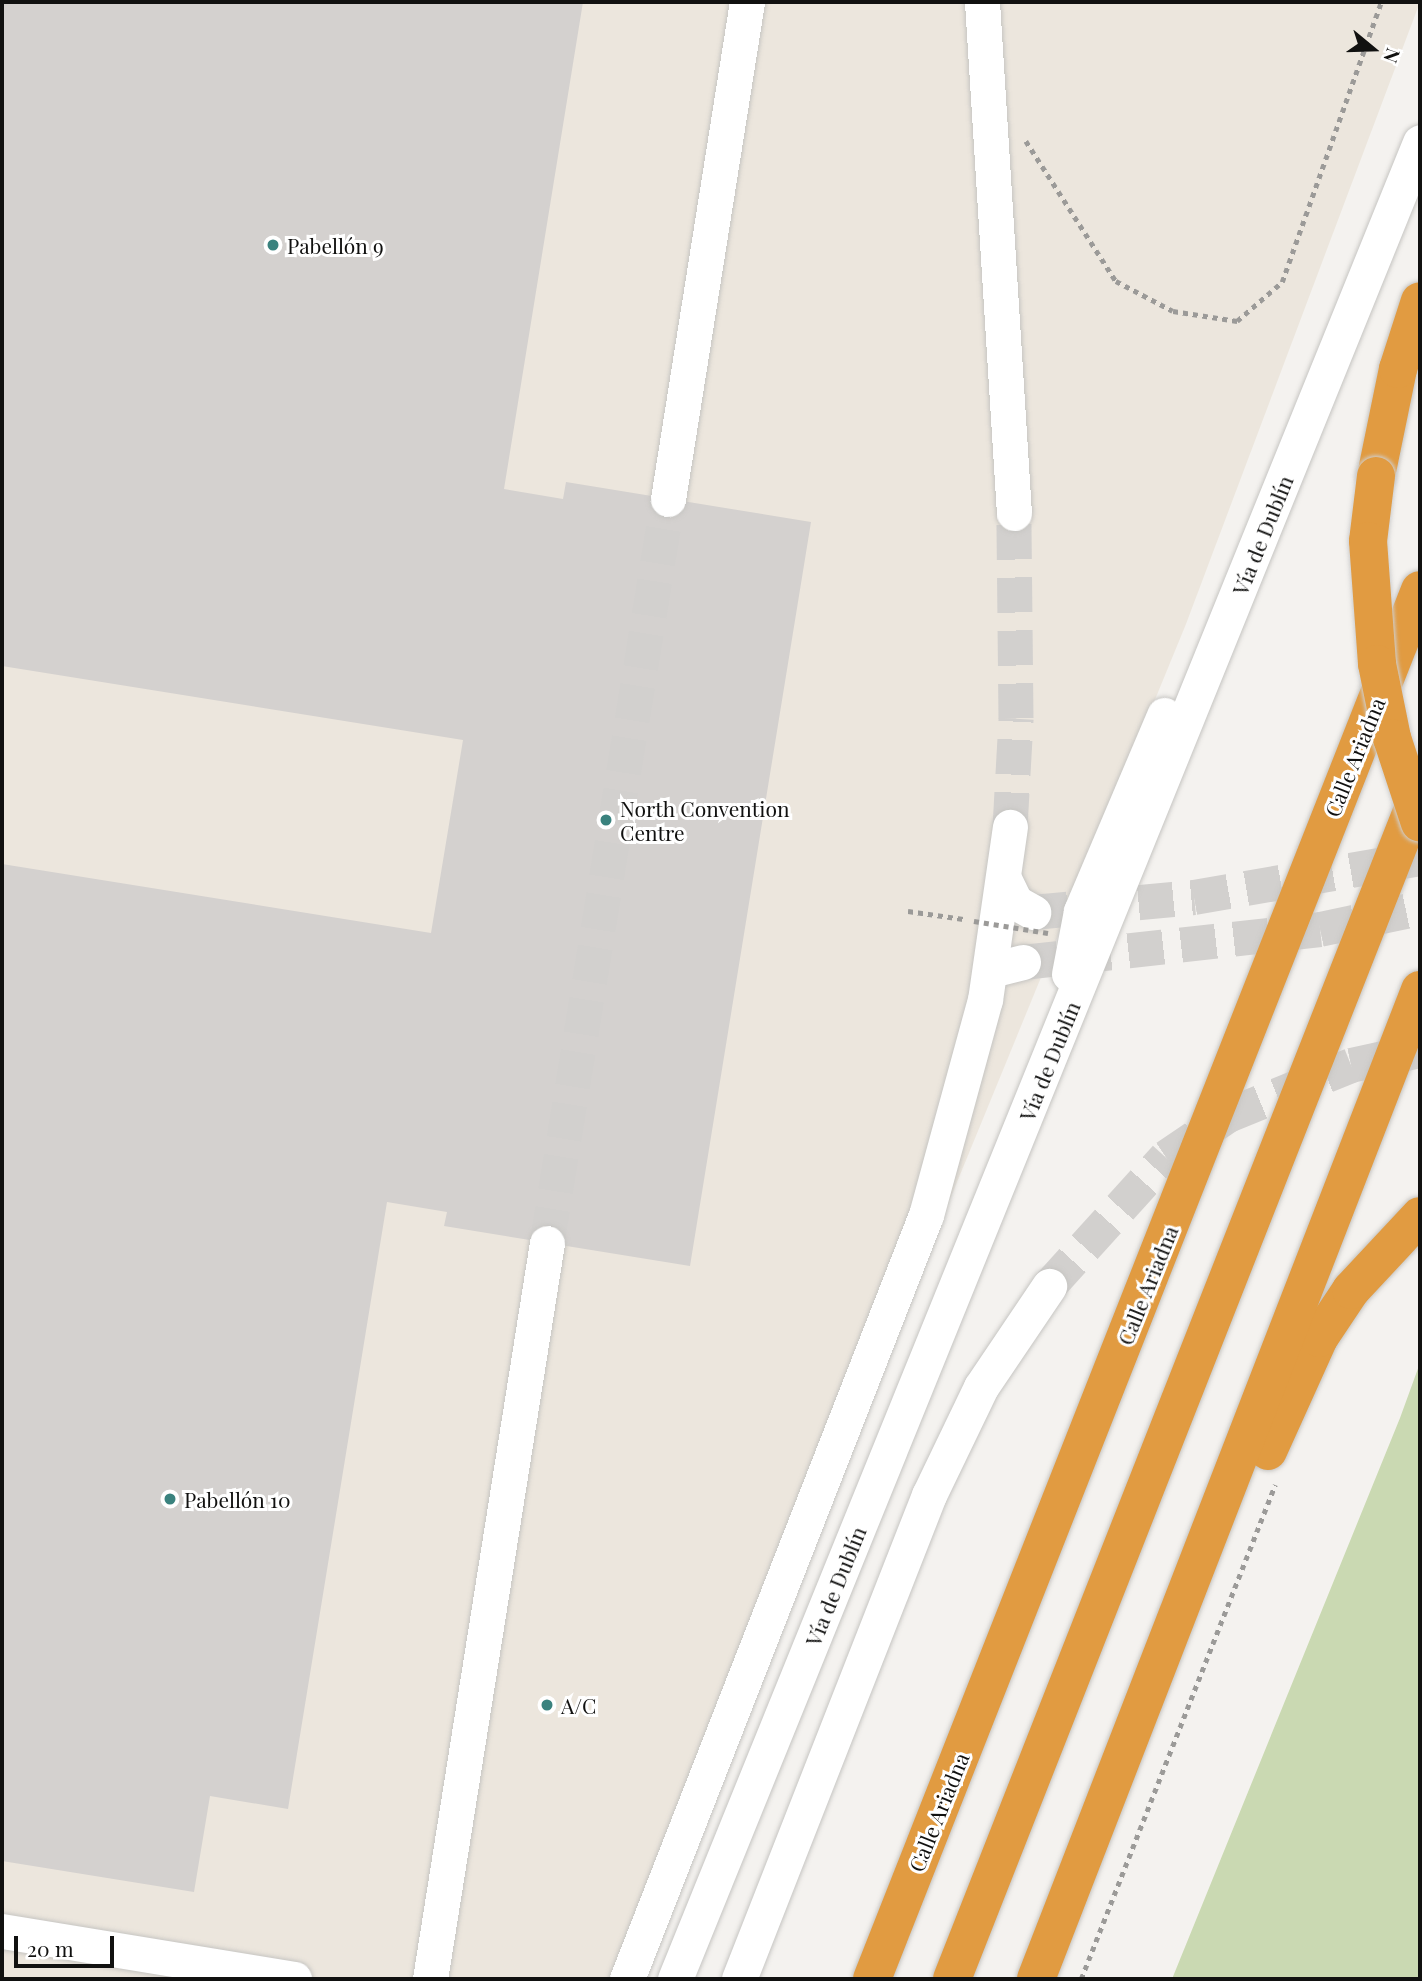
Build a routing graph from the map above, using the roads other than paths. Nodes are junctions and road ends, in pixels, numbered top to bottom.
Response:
1 (747, 2) edge
2 (982, 2) edge
3 (1420, 142) edge
4 (1420, 301) edge
5 (668, 499) tunnel mouth
6 (1014, 513) tunnel mouth
7 (1420, 590) edge
8 (1420, 791) edge
9 (1420, 823) edge
10 (1010, 827) tunnel mouth
11 (1004, 879) junction
12 (1040, 923) road end
13 (1420, 990) edge
14 (1420, 1216) edge
15 (547, 1243) tunnel mouth
16 (1049, 1286) tunnel mouth
17 (1102, 1811) junction
18 (2, 1931) edge
19 (294, 1979) edge
20 (429, 1979) edge
21 (627, 1979) edge
22 (675, 1979) edge
23 (738, 1979) edge
24 (872, 1979) edge
25 (952, 1979) edge
26 (1036, 1979) edge

1 - 5 street
2 - 6 street
3 - 22 street, Vía de Dublín
4 - 9 highway, bridge
7 - 24 highway, Calle Ariadna
8 - 25 highway
10 - 11 street
11 - 12 street
11 - 21 street
13 - 17 highway
14 - 17 highway
15 - 20 street
16 - 23 street
17 - 26 highway
18 - 19 street

